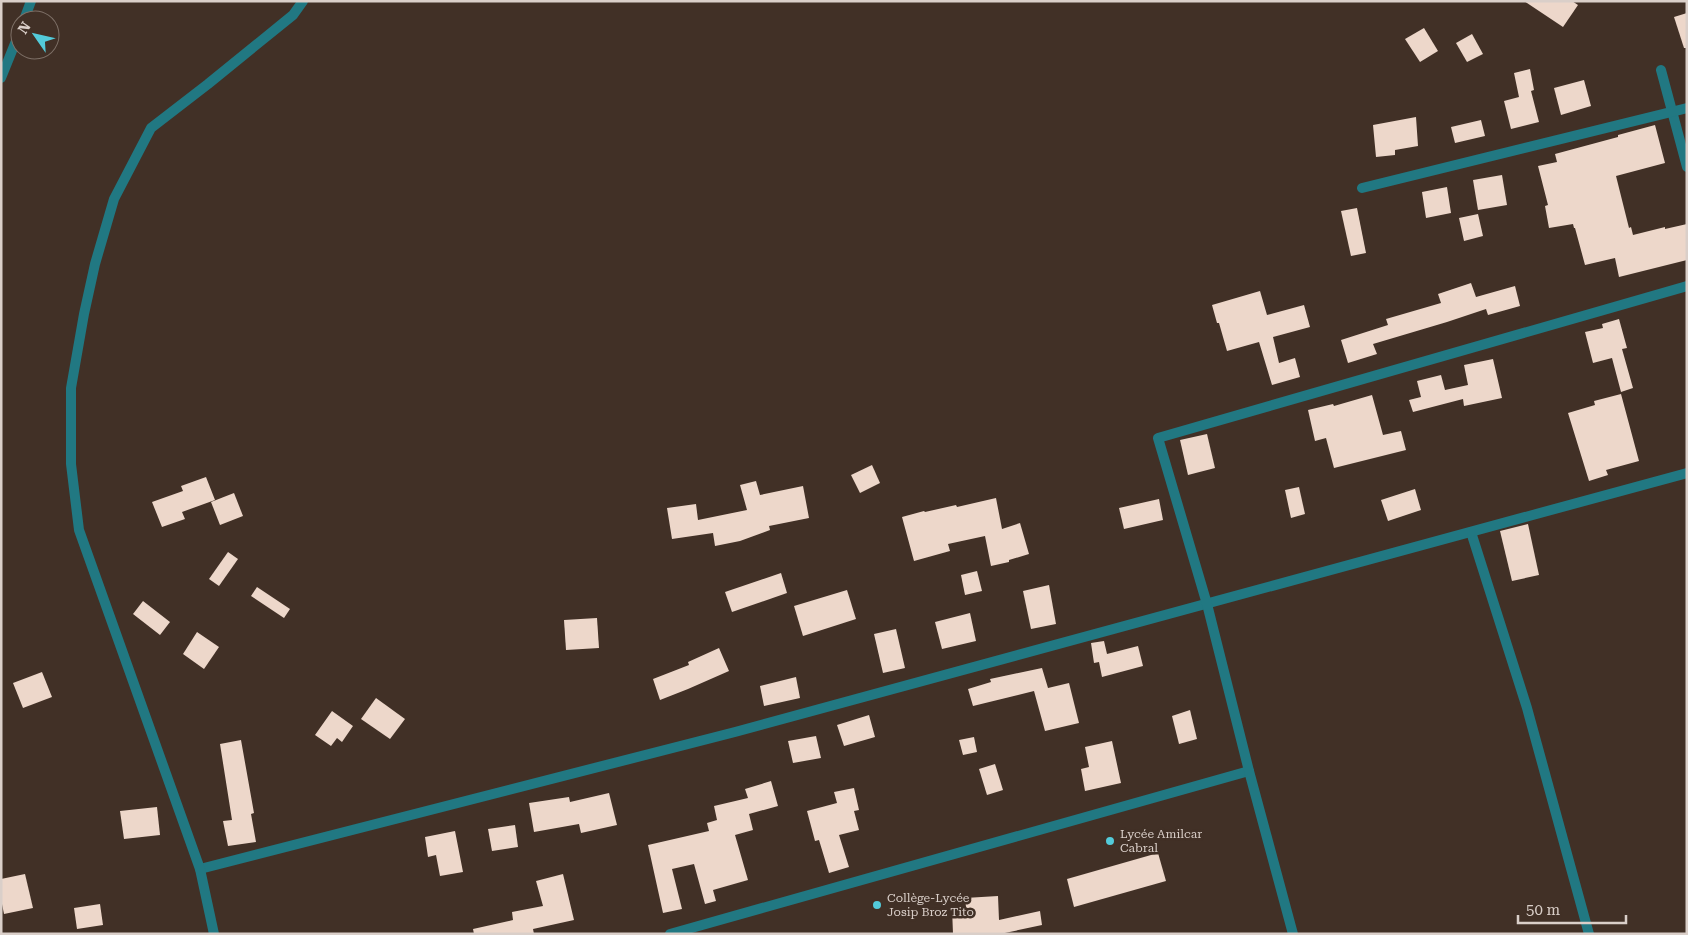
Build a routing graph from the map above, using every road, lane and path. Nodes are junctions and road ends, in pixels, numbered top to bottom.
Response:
1 (303, 1) edge
2 (10, 56) edge
3 (1661, 70) dead end
4 (1, 78) edge
5 (1687, 108) edge
6 (1672, 112) junction
7 (1687, 167) edge
8 (1362, 188) dead end
9 (1687, 286) edge
10 (1687, 473) edge
11 (1471, 532) junction
12 (1207, 604) junction
13 (1249, 771) junction
14 (200, 869) junction
15 (214, 934) edge
16 (670, 934) edge
17 (1293, 934) edge
18 (1589, 934) edge

1 - 14 street
2 - 4 street
3 - 6 street
5 - 6 street
6 - 7 street
6 - 8 street
9 - 12 street
10 - 11 street
11 - 12 street
11 - 18 street
12 - 13 street
12 - 14 street
13 - 16 street
13 - 17 street
14 - 15 street

